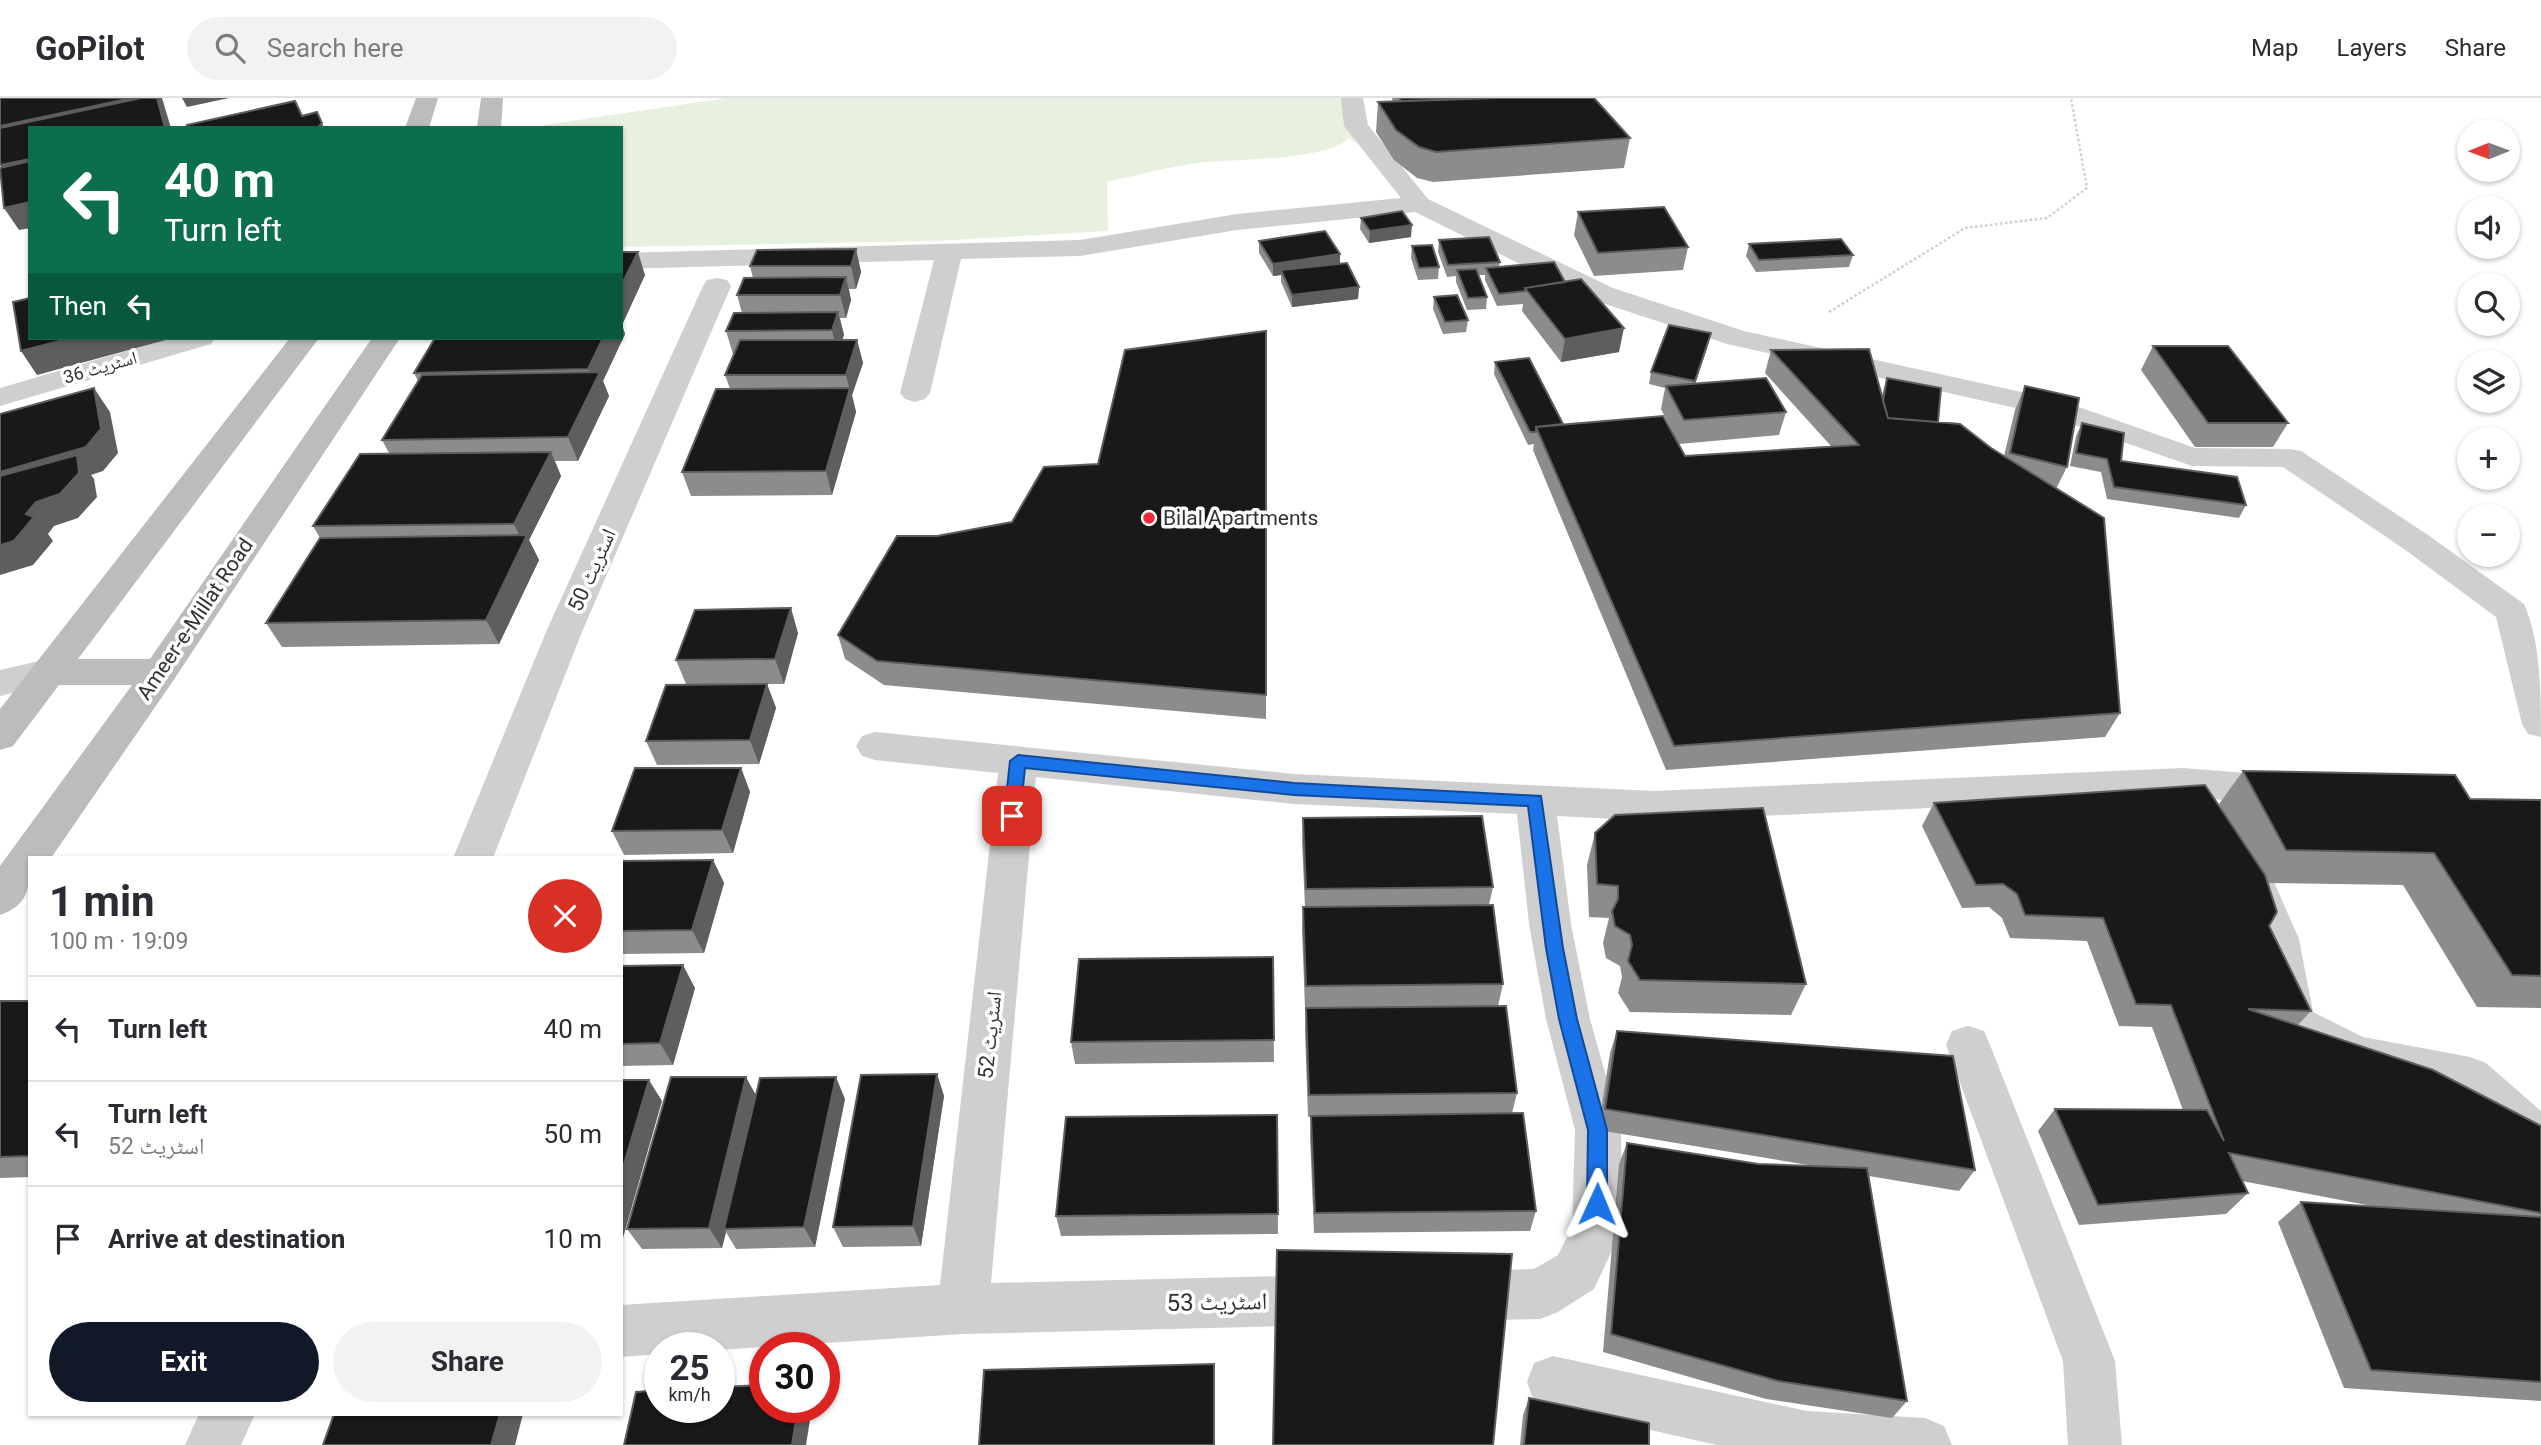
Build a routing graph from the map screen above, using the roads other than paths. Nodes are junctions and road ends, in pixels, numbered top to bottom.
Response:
1 (427, 98) edge
2 (492, 98) edge
3 (1352, 98) edge
4 (419, 126) edge
5 (489, 126) edge
6 (1419, 204) junction
7 (950, 251) junction
8 (623, 261) edge
9 (717, 286) dead end
10 (194, 340) edge
11 (303, 340) edge
12 (385, 340) edge
13 (915, 393) dead end
14 (0, 397) edge
15 (2526, 614) edge
16 (160, 672) junction
17 (48, 673) junction
18 (0, 683) edge
19 (2541, 724) edge
20 (0, 736) edge
21 (875, 746) dead end
22 (1018, 761) junction
23 (2183, 782) junction
24 (2313, 793) edge
25 (1535, 800) junction
26 (30, 856) edge
27 (474, 856) edge
28 (28, 858) edge
29 (0, 898) edge
30 (1968, 1045) dead end
31 (2541, 1141) edge
32 (963, 1309) junction
33 (623, 1331) edge
34 (1553, 1382) dead end
35 (227, 1416) edge
36 (212, 1445) edge
37 (1925, 1445) edge
38 (2095, 1445) edge

1 - 4 main road
2 - 5 main road
3 - 6 street
6 - 7 street
6 - 15 street
7 - 8 street
7 - 13 street
9 - 27 street, اسٹریٹ 50
10 - 14 street, اسٹریٹ 36
11 - 17 main road
12 - 16 main road, Ameer-e-Millat Road
15 - 19 street
16 - 17 main road
16 - 26 main road, Ameer-e-Millat Road
17 - 18 street
17 - 20 main road
21 - 22 street
22 - 25 street
22 - 32 street, اسٹریٹ 52
23 - 24 street
23 - 25 street
23 - 31 street
25 - 32 street, اسٹریٹ 53
28 - 29 main road, Ameer-e-Millat Road
30 - 38 street
32 - 33 street, اسٹریٹ 53
34 - 37 street
35 - 36 street

